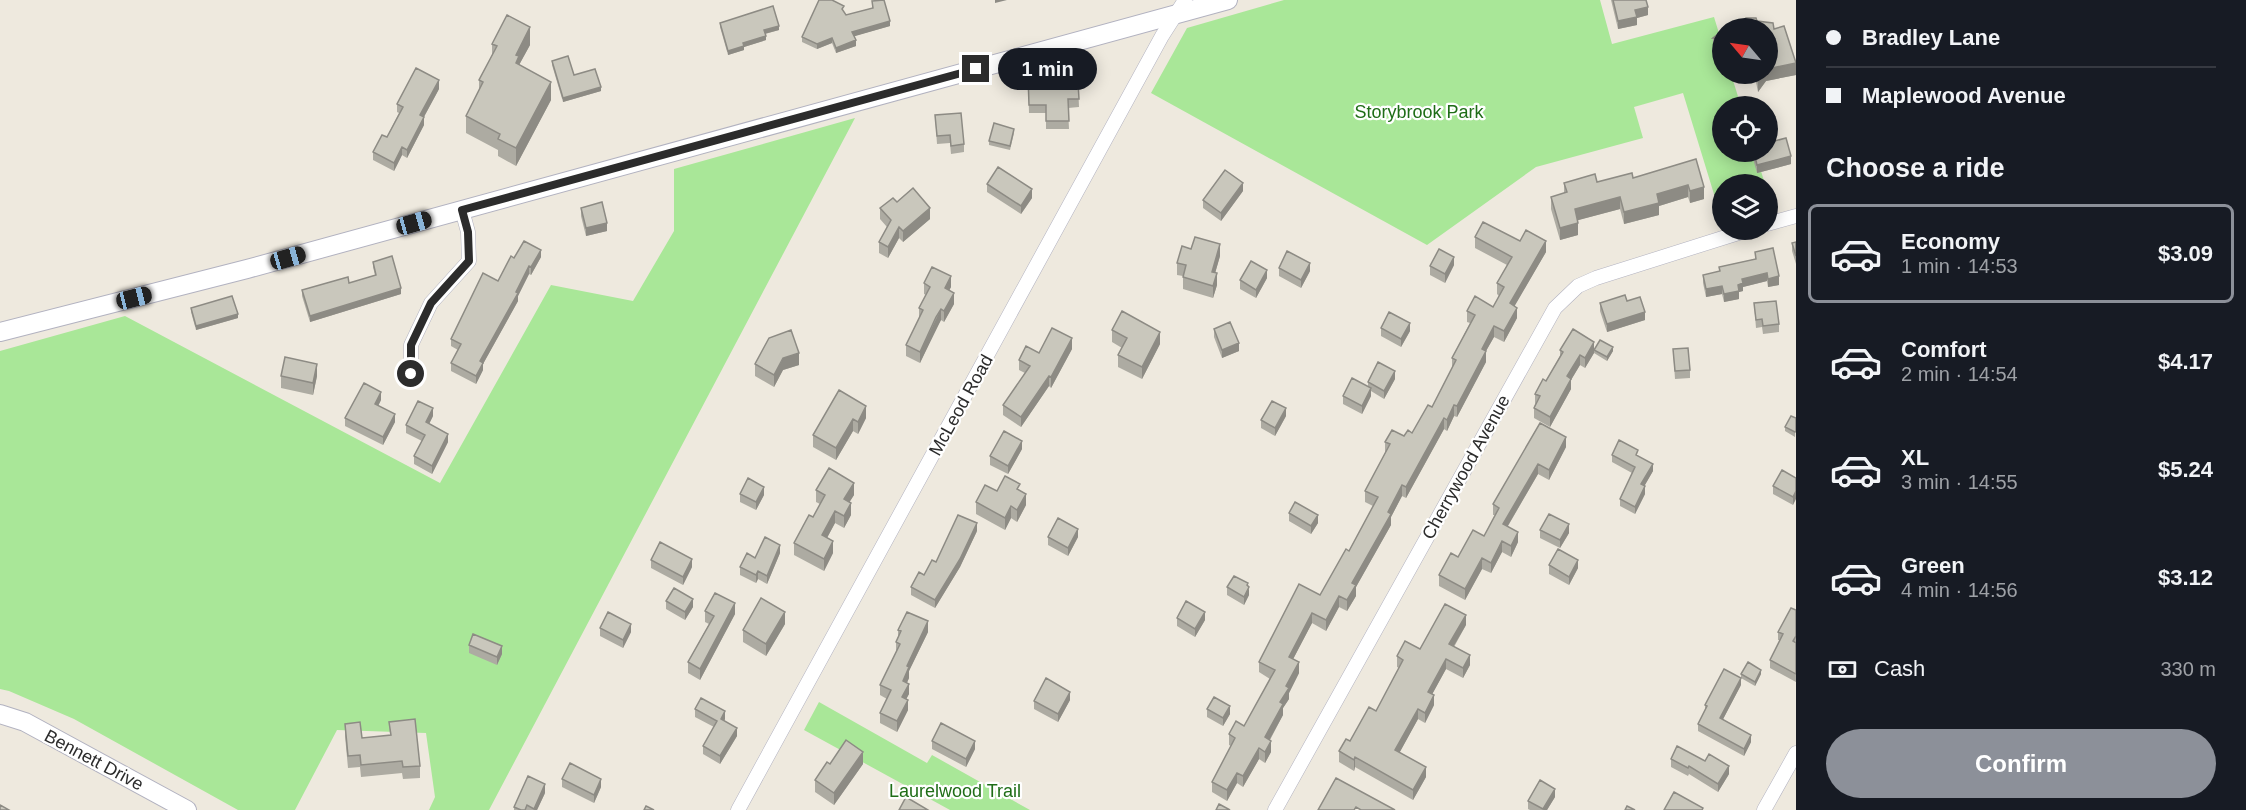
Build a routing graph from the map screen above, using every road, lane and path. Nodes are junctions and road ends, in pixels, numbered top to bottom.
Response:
1 (1228, 0) edge
2 (1181, 7) edge
3 (462, 210) junction
4 (1796, 216) edge
5 (1778, 221) edge
6 (1716, 240) edge
7 (0, 332) edge
8 (411, 374) dead end
9 (0, 714) edge
10 (1796, 753) edge
11 (187, 810) edge
12 (738, 810) edge
13 (1275, 810) edge
14 (1764, 810) edge

1 - 2 street
2 - 3 street
2 - 12 street, McLeod Road
3 - 7 street
3 - 8 street
4 - 5 street
6 - 13 street, Cherrywood Avenue
9 - 11 street, Bennett Drive
10 - 14 street

